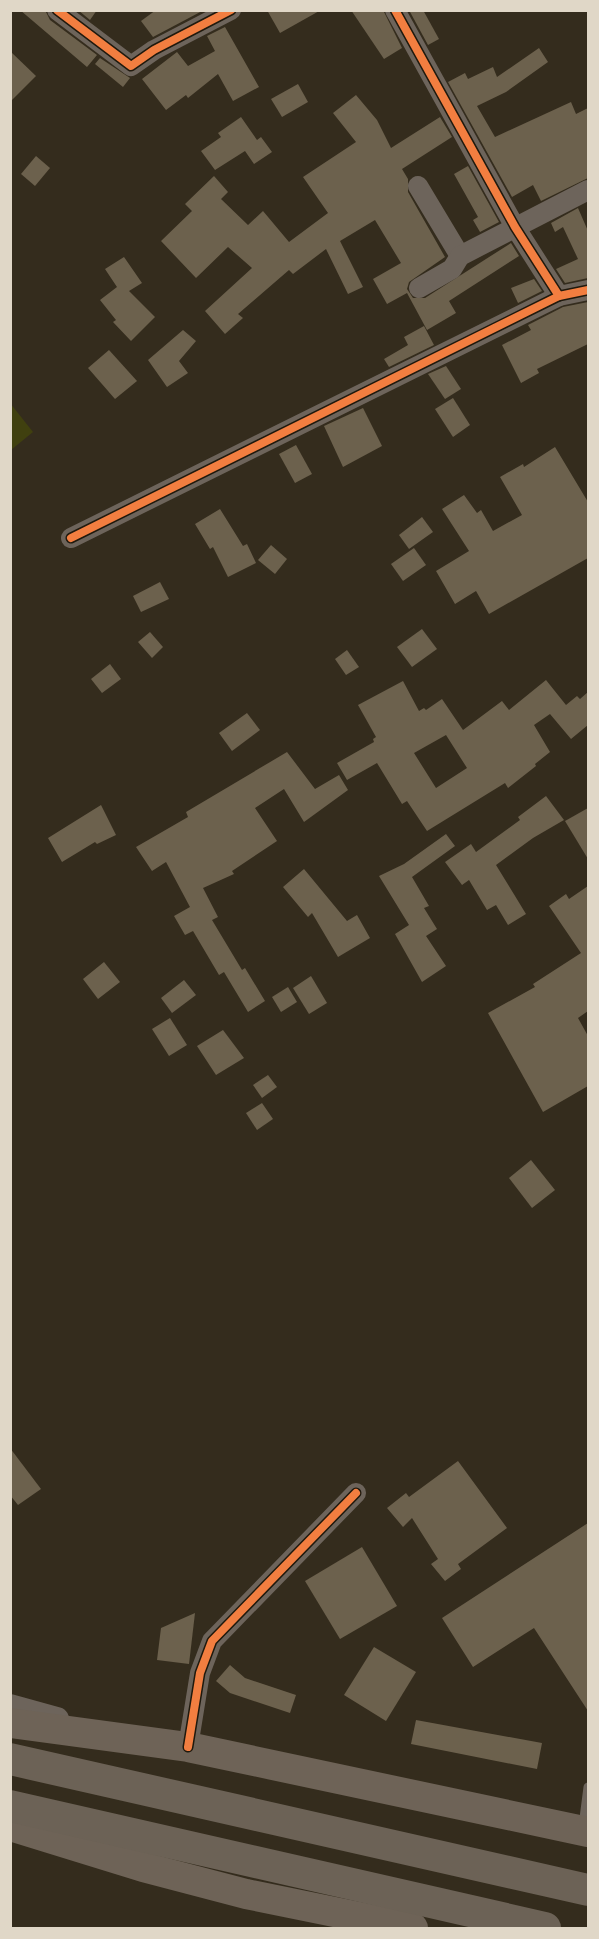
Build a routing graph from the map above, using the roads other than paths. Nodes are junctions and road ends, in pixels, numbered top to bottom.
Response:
1 (57, 10) edge
2 (395, 10) edge
3 (230, 11) edge
4 (418, 186) dead end
5 (588, 190) edge
6 (514, 227) junction
7 (460, 256) junction
8 (419, 288) dead end
9 (588, 290) edge
10 (559, 296) junction
11 (71, 538) dead end
12 (356, 1493) dead end
13 (10, 1706) edge
14 (10, 1723) edge
15 (124, 1737) junction
16 (188, 1747) junction
17 (10, 1759) edge
18 (588, 1787) edge
19 (14, 1822) edge
20 (585, 1832) edge
21 (588, 1890) edge
22 (408, 1928) edge
23 (545, 1929) edge

1 - 3 street
2 - 6 street
4 - 7 street
5 - 6 street
6 - 7 street
6 - 10 street
7 - 8 street
9 - 10 street
10 - 11 street
12 - 16 street
13 - 15 street
14 - 15 main road
15 - 16 main road
16 - 20 main road
17 - 21 highway
18 - 20 lane
19 - 22 main road
19 - 23 highway

